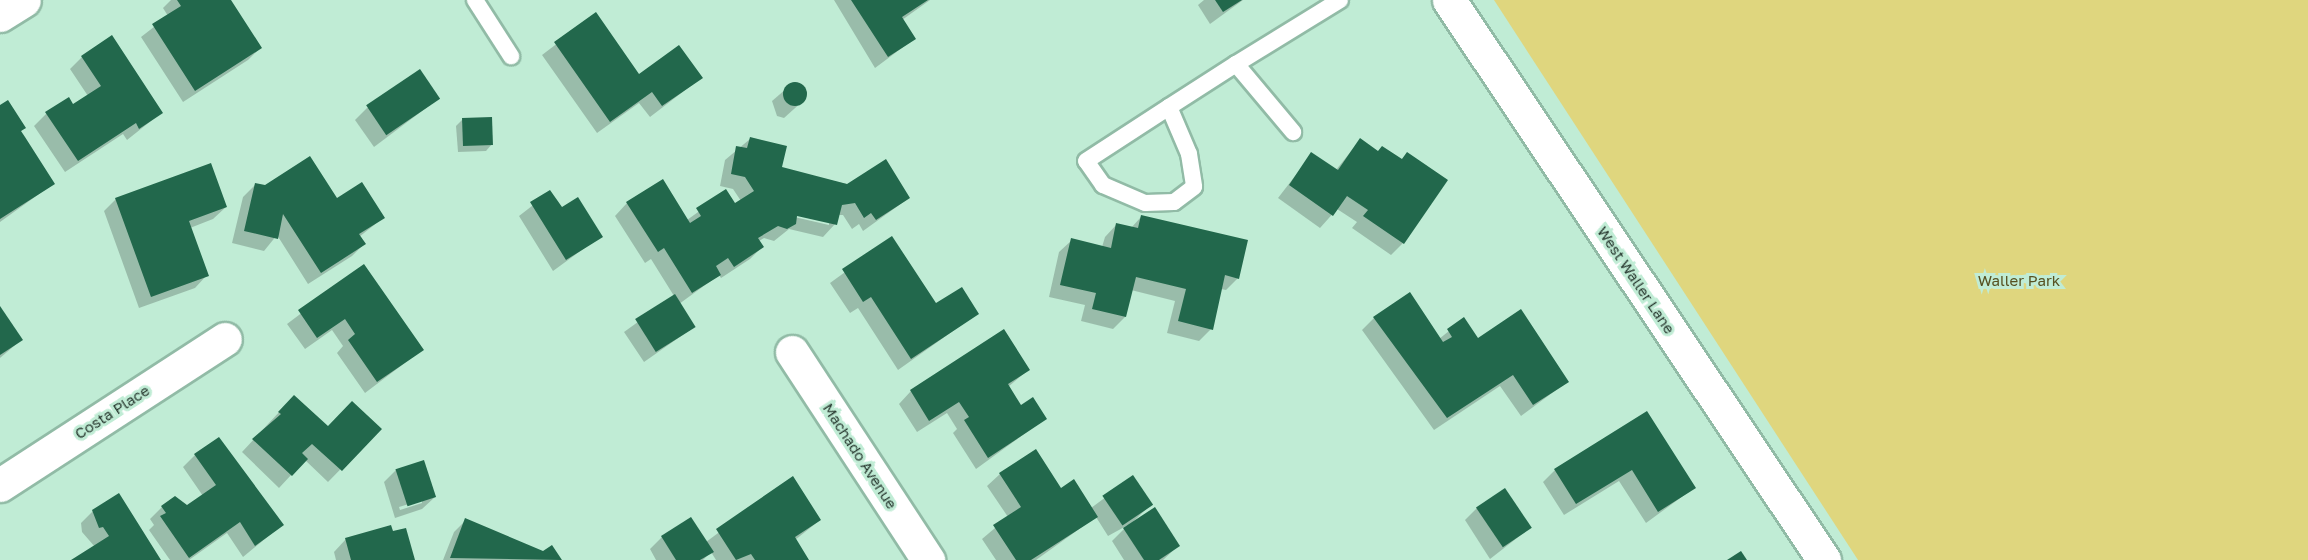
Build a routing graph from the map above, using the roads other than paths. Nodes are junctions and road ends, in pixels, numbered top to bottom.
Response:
1 (24, 0) edge
2 (475, 0) edge
3 (1340, 0) edge
4 (1449, 0) edge
5 (0, 15) edge
6 (511, 56) dead end
7 (1236, 64) junction
8 (1169, 107) junction
9 (1293, 132) dead end
10 (225, 339) dead end
11 (792, 352) dead end
12 (0, 485) edge
13 (928, 560) edge
14 (1824, 560) edge

1 - 5 street
2 - 6 lane
3 - 7 lane
4 - 14 street, West Waller Lane
7 - 8 lane
7 - 9 lane
8 - 8 lane
10 - 12 street, Costa Place
11 - 13 street, Machado Avenue

